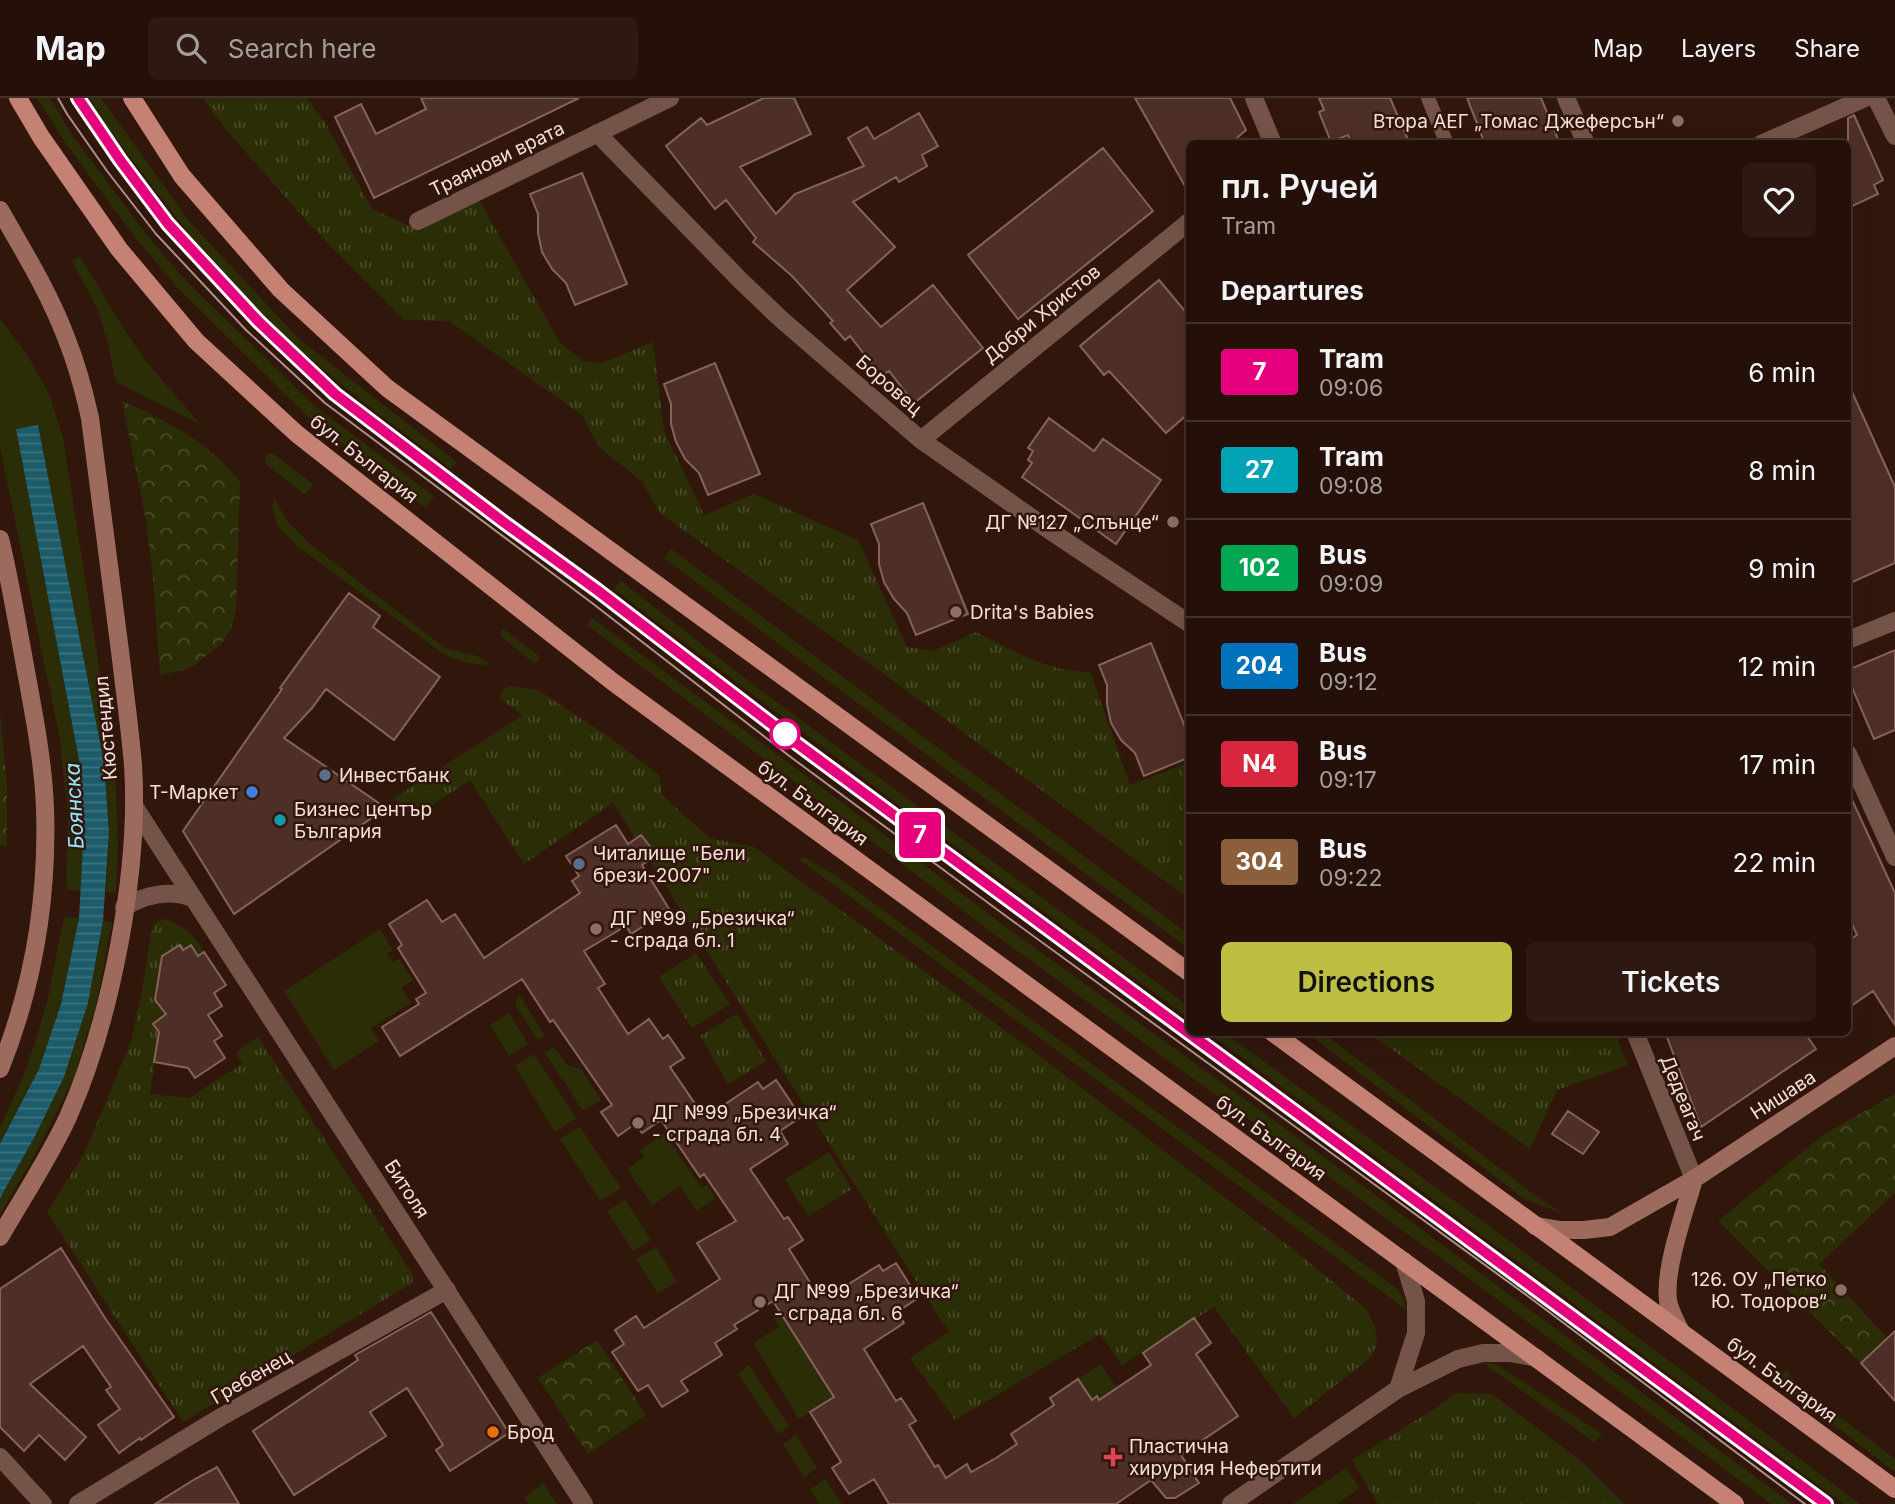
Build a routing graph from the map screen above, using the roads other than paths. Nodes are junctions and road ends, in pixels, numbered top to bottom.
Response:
1 (18, 98) edge
2 (132, 98) edge
3 (670, 98) edge
4 (1254, 98) edge
5 (1428, 98) edge
6 (1566, 98) edge
7 (1865, 98) edge
8 (1876, 98) edge
9 (597, 133) junction
10 (1895, 136) edge
11 (1271, 140) edge
12 (1445, 140) edge
13 (1584, 140) edge
14 (1770, 140) edge
15 (0, 210) edge
16 (418, 221) dead end
17 (1186, 224) edge
18 (0, 234) edge
19 (18, 242) junction
20 (921, 440) junction
21 (0, 539) edge
22 (1186, 621) edge
23 (1895, 621) edge
24 (1851, 639) edge
25 (1851, 761) edge
26 (134, 806) junction
27 (1895, 857) edge
28 (193, 898) junction
29 (124, 907) junction
30 (1186, 970) edge
31 (1277, 1036) edge
32 (1637, 1036) edge
33 (1895, 1046) edge
34 (0, 1069) edge
35 (1694, 1179) junction
36 (1534, 1226) junction
37 (0, 1237) edge
38 (1404, 1261) junction
39 (447, 1290) junction
40 (1680, 1331) junction
41 (1537, 1358) junction
42 (1398, 1389) junction
43 (0, 1457) edge
44 (1895, 1489) edge
45 (1237, 1502) edge
46 (43, 1504) edge
47 (78, 1504) edge
48 (584, 1504) edge
49 (1735, 1504) edge

1 - 38 main road, бул. България
2 - 30 main road
3 - 9 street, Траянови врата
4 - 11 street
5 - 12 lane
6 - 13 street
7 - 14 street
8 - 10 street
9 - 16 street, Траянови врата
9 - 20 street, Боровец
15 - 19 street, Кюстендил
17 - 20 street, Добри Христов
18 - 19 street
19 - 26 street, Кюстендил
20 - 22 street, Боровец
21 - 34 street
23 - 24 street
25 - 27 street
26 - 28 street, Битоля
26 - 29 street, Кюстендил
28 - 29 street
28 - 39 street, Битоля
29 - 37 street, Кюстендил
31 - 36 main road, бул. България
32 - 35 street, Дедеагач
33 - 35 street, Нишава
35 - 36 street, Нишава
35 - 40 street
36 - 40 main road, бул. България
38 - 41 main road, бул. България
38 - 42 street
39 - 47 street, Гребенец
39 - 48 street, Битоля
40 - 44 main road, бул. България
41 - 42 street
41 - 49 main road, бул. България
42 - 45 street
43 - 46 street

